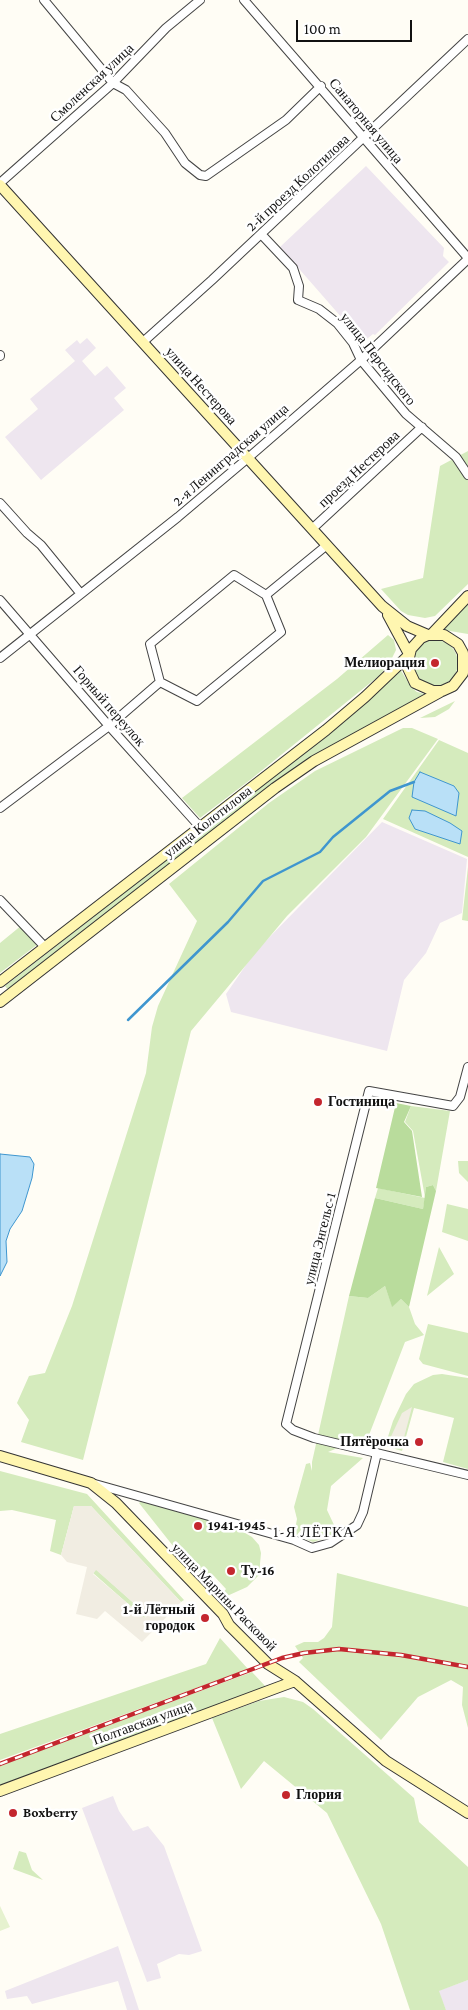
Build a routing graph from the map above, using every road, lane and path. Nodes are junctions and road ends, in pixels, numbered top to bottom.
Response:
1 (44, 0) edge
2 (200, 0) edge
3 (244, 0) edge
4 (468, 39) edge
5 (113, 83) junction
6 (321, 86) junction
7 (364, 138) junction
8 (0, 184) edge
9 (262, 234) junction
10 (468, 259) edge
11 (143, 342) junction
12 (361, 360) junction
13 (422, 427) junction
14 (248, 458) junction
15 (468, 476) edge
16 (0, 502) edge
17 (312, 529) junction
18 (327, 546) junction
19 (80, 594) junction
20 (266, 595) junction
21 (468, 596) edge
22 (0, 600) edge
23 (382, 606) junction
24 (30, 634) junction
25 (430, 635) junction
26 (451, 638) junction
27 (468, 641) edge
28 (408, 655) junction
29 (0, 658) edge
30 (464, 673) edge
31 (160, 682) junction
32 (442, 691) junction
33 (109, 726) junction
34 (0, 808) edge
35 (200, 827) junction
36 (0, 900) edge
37 (45, 948) junction
38 (0, 982) edge
39 (2, 997) edge
40 (468, 1067) edge
41 (377, 1452) junction
42 (0, 1456) edge
43 (468, 1475) edge
44 (91, 1483) junction
45 (295, 1681) junction
46 (0, 1791) edge
47 (468, 1813) edge

1 - 5 street
2 - 5 street, Смоленская улица
3 - 6 street, Санаторная улица
4 - 7 street, 2-й проезд Колотилова
5 - 6 street
5 - 8 street, Смоленская улица
6 - 7 street, Санаторная улица
7 - 9 street, 2-й проезд Колотилова
7 - 10 street, Санаторная улица
8 - 11 main road, улица Нестерова
9 - 11 street, 2-й проезд Колотилова
9 - 12 street, улица Персидского
10 - 12 street, 2-я Ленинградская улица
11 - 14 main road, улица Нестерова
12 - 13 street, улица Персидского
12 - 14 street, 2-я Ленинградская улица
13 - 15 street, улица Персидского
13 - 17 street, проезд Нестерова
14 - 17 main road, улица Нестерова
14 - 19 street, 2-я Ленинградская улица
16 - 19 street
17 - 18 main road, улица Нестерова
18 - 20 street
18 - 23 main road, улица Нестерова
19 - 24 street, 2-я Ленинградская улица
20 - 31 street
20 - 31 street
21 - 25 main road, улица Колотилова
22 - 24 street, Горный переулок
23 - 25 main road, улица Нестерова
23 - 28 main road, улица Нестерова
24 - 29 street, 2-я Ленинградская улица
24 - 33 street, Горный переулок
25 - 26 main road
25 - 28 main road, улица Колотилова
26 - 27 main road
26 - 30 main road, улица Колотилова
28 - 32 main road
28 - 35 main road, улица Колотилова
30 - 32 main road, улица Колотилова
31 - 33 street
32 - 39 main road, улица Колотилова
33 - 34 street
33 - 35 street, Горный переулок
35 - 37 main road, улица Колотилова
36 - 37 street
37 - 38 main road, улица Колотилова
40 - 41 street, улица Энгельс-1
41 - 43 street, улица Энгельс-1
41 - 44 street
42 - 44 main road, улица Марины Расковой
44 - 45 main road, улица Марины Расковой
45 - 46 main road, Полтавская улица
45 - 47 main road, улица Марины Расковой

